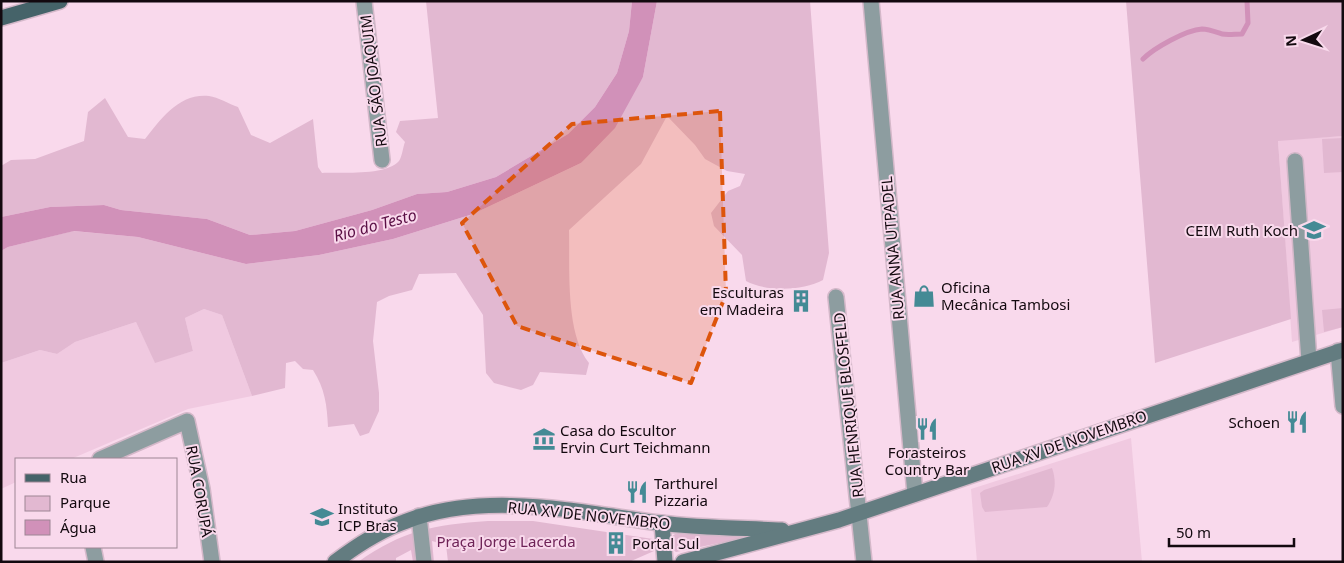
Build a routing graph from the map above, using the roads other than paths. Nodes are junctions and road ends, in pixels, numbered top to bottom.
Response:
1 (60, 1) edge
2 (364, 1) edge
3 (871, 1) edge
4 (1, 18) edge
5 (382, 160) dead end
6 (1295, 160) dead end
7 (836, 297) dead end
8 (1340, 351) edge
9 (1309, 361) junction
10 (1343, 406) edge
11 (102, 458) edge
12 (914, 494) junction
13 (860, 513) junction
14 (419, 516) junction
15 (662, 523) junction
16 (795, 531) junction
17 (93, 548) edge
18 (96, 562) edge
19 (212, 562) edge
20 (335, 562) edge
21 (424, 562) edge
22 (665, 562) edge
23 (682, 562) edge
24 (864, 562) edge

1 - 4 main road
2 - 5 street, RUA SÃO JOAQUIM
3 - 12 street, RUA ANNA UTPADEL
6 - 9 street
7 - 13 street, RUA HENRIQUE BLOSFELD
8 - 9 main road, RUA XV DE NOVEMBRO
8 - 10 street
9 - 12 main road, RUA XV DE NOVEMBRO
11 - 19 street, RUA CORUPÁ
12 - 13 main road, RUA XV DE NOVEMBRO
13 - 16 main road, RUA XV DE NOVEMBRO
13 - 24 street, RUA HENRIQUE BLOSFELD
14 - 15 main road, RUA XV DE NOVEMBRO
14 - 20 main road, RUA XV DE NOVEMBRO
14 - 21 street
15 - 16 main road, RUA XV DE NOVEMBRO
15 - 22 main road
16 - 23 main road, RUA XV DE NOVEMBRO
17 - 18 street

